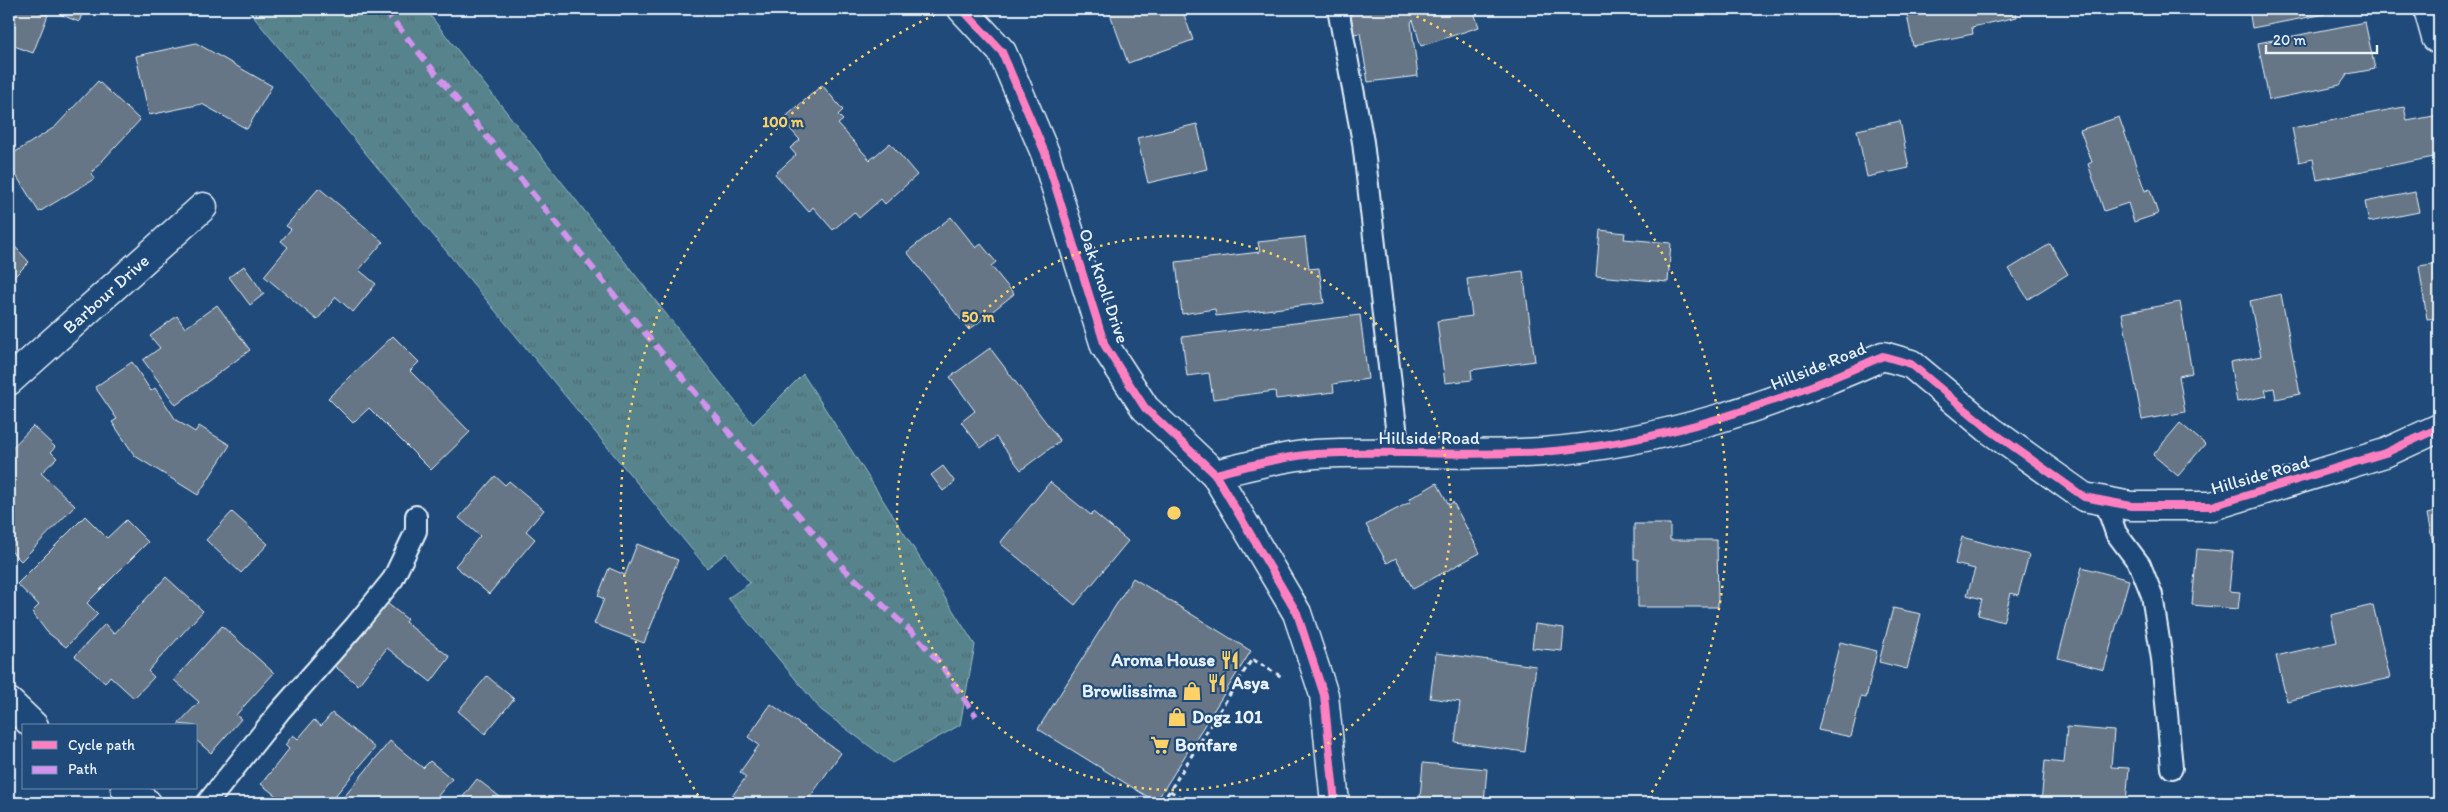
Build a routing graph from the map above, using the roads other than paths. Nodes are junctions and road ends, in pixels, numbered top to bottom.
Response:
1 (962, 9) edge
2 (1338, 9) edge
3 (2428, 9) edge
4 (2439, 40) edge
5 (203, 207) dead end
6 (9, 381) edge
7 (2439, 428) edge
8 (1399, 453) junction
9 (1215, 474) junction
10 (2105, 501) junction
11 (416, 516) dead end
12 (9, 702) edge
13 (32, 724) edge
14 (2172, 768) dead end
15 (128, 790) edge
16 (147, 803) edge
17 (207, 803) edge
18 (1335, 803) edge

1 - 9 street, Oak Knoll Drive
2 - 8 lane
3 - 4 street
5 - 6 street, Barbour Drive
7 - 10 street, Hillside Road
8 - 9 street, Hillside Road
8 - 10 street, Hillside Road
9 - 18 street, Oak Knoll Drive
10 - 14 lane
11 - 17 lane
12 - 13 street
15 - 16 street

